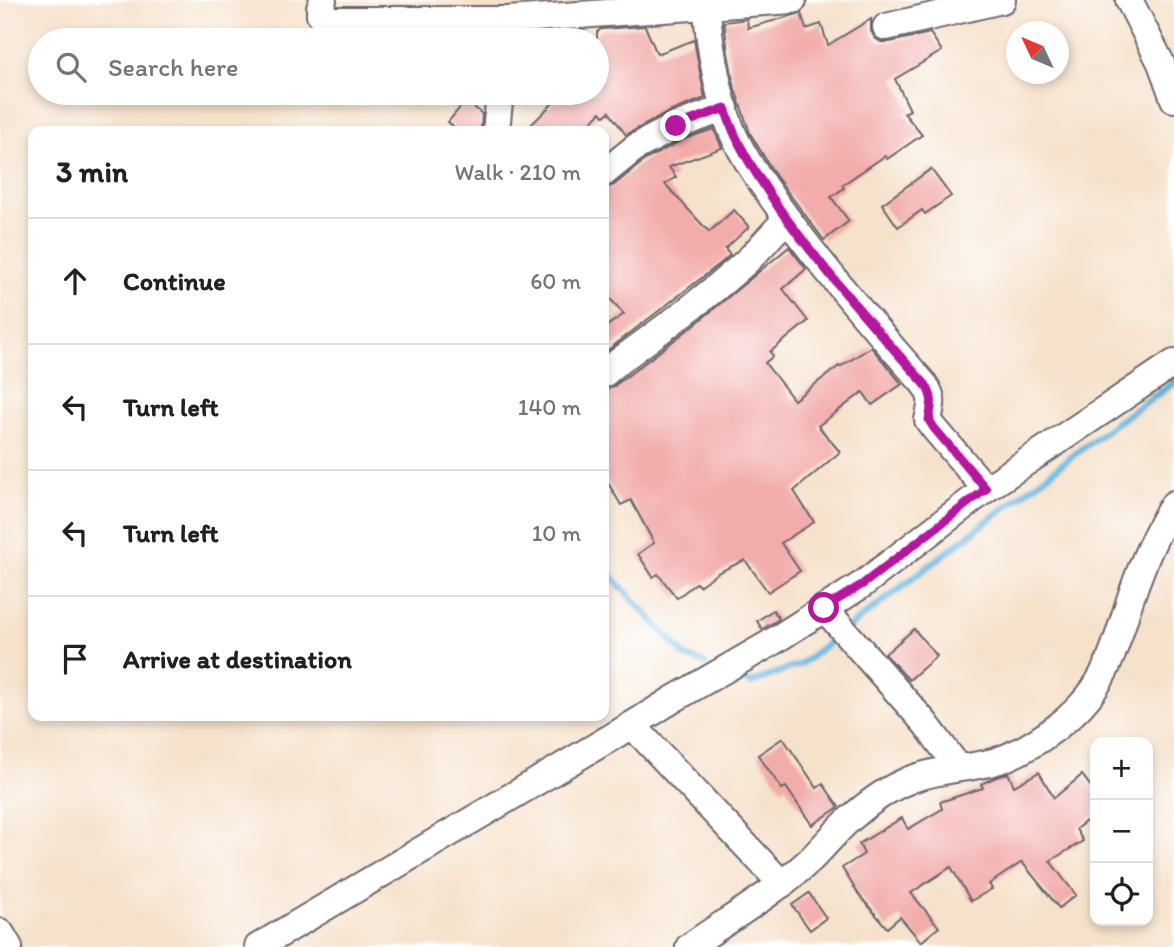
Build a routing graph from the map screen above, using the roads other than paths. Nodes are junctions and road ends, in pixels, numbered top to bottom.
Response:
1 (323, 0) edge
2 (793, 0) edge
3 (1002, 0) edge
4 (1129, 0) edge
5 (694, 4) edge
6 (886, 27) dead end
7 (471, 28) edge
8 (520, 28) edge
9 (1174, 99) edge
10 (499, 105) edge
11 (725, 108) junction
12 (497, 126) edge
13 (609, 169) edge
14 (787, 219) junction
15 (1174, 363) edge
16 (609, 370) edge
17 (986, 489) junction
18 (1174, 504) edge
19 (837, 624) junction
20 (632, 725) junction
21 (958, 767) junction
22 (782, 884) junction
23 (0, 932) edge
24 (9, 947) edge
25 (258, 947) edge
26 (689, 947) edge

1 - 7 street
2 - 5 street
3 - 6 street
4 - 9 street
5 - 8 street
5 - 11 street
10 - 12 street
11 - 13 street
11 - 14 street
14 - 16 street
14 - 17 street
15 - 17 street
17 - 19 street
18 - 21 street
19 - 20 street
19 - 21 street
20 - 22 street
20 - 25 street
21 - 22 street
22 - 26 street
23 - 24 street

